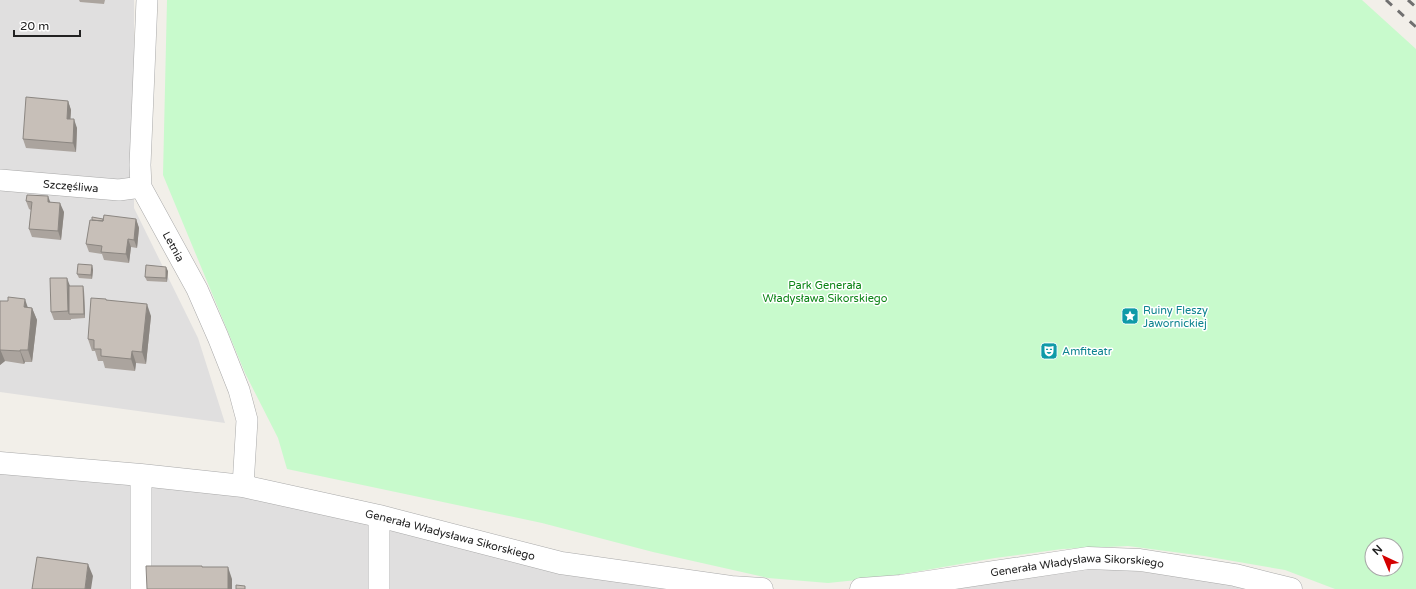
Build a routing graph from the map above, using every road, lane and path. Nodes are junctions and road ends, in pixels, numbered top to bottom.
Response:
1 (148, 0) edge
2 (0, 180) edge
3 (141, 187) junction
4 (0, 450) edge
5 (0, 463) edge
6 (141, 475) junction
7 (244, 486) junction
8 (379, 516) junction
9 (731, 588) edge
10 (141, 589) edge
11 (379, 589) edge
12 (762, 589) edge
13 (861, 589) edge
14 (1291, 589) edge

1 - 3 street, Letnia
2 - 3 street, Szczęśliwa
3 - 7 street, Letnia
4 - 6 street, Generała Władysława Sikorskiego
5 - 6 street, Generała Władysława Sikorskiego
6 - 7 street, Generała Władysława Sikorskiego
6 - 10 street
7 - 8 street, Generała Władysława Sikorskiego
8 - 9 street, Generała Władysława Sikorskiego
8 - 11 street
9 - 12 street, Generała Władysława Sikorskiego
13 - 14 street, Generała Władysława Sikorskiego

